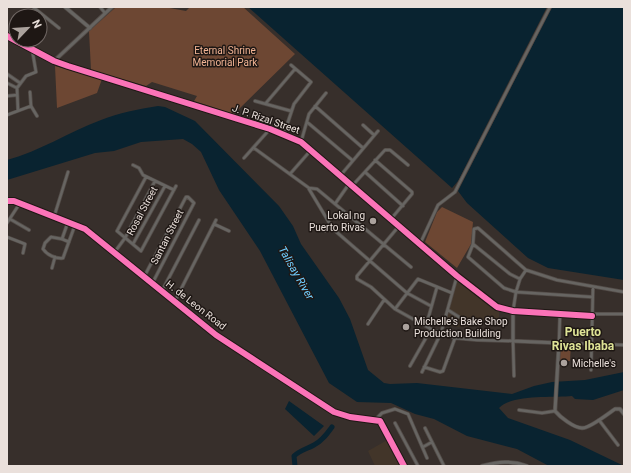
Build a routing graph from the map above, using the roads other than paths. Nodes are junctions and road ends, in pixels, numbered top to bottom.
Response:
1 (65, 7) edge
2 (100, 7) edge
3 (112, 7) edge
4 (550, 7) edge
5 (106, 13) junction
6 (48, 18) edge
7 (59, 28) dead end
8 (90, 28) junction
9 (7, 36) edge
10 (32, 49) junction
11 (54, 61) junction
12 (291, 65) dead end
13 (295, 69) junction
14 (7, 74) edge
15 (7, 83) edge
16 (20, 83) junction
17 (17, 88) junction
18 (30, 92) dead end
19 (326, 93) dead end
20 (17, 95) junction
21 (7, 96) edge
22 (255, 101) dead end
23 (266, 103) junction
24 (31, 106) junction
25 (316, 106) junction
26 (18, 110) junction
27 (291, 111) junction
28 (7, 115) edge
29 (37, 116) dead end
30 (307, 122) junction
31 (363, 126) dead end
32 (270, 129) junction
33 (378, 131) dead end
34 (284, 134) junction
35 (374, 135) junction
36 (301, 142) junction
37 (254, 148) junction
38 (363, 148) junction
39 (311, 150) junction
40 (244, 158) dead end
41 (352, 160) junction
42 (375, 160) junction
43 (133, 165) dead end
44 (408, 165) dead end
45 (68, 172) dead end
46 (365, 172) junction
47 (290, 174) junction
48 (340, 176) junction
49 (146, 177) junction
50 (155, 181) junction
51 (351, 185) junction
52 (164, 186) junction
53 (176, 186) dead end
54 (309, 188) junction
55 (174, 190) junction
56 (7, 201) edge
57 (20, 203) junction
58 (335, 204) junction
59 (403, 206) junction
60 (54, 217) junction
61 (10, 219) junction
62 (391, 219) junction
63 (199, 220) dead end
64 (216, 220) dead end
65 (68, 222) junction
66 (7, 223) edge
67 (214, 224) junction
68 (75, 225) junction
69 (330, 225) junction
70 (399, 226) junction
71 (29, 230) dead end
72 (229, 231) dead end
73 (325, 231) dead end
74 (7, 237) edge
75 (124, 238) junction
76 (62, 239) junction
77 (70, 242) junction
78 (133, 244) junction
79 (420, 244) junction
80 (473, 244) junction
81 (382, 245) junction
82 (23, 253) dead end
83 (113, 253) junction
84 (55, 257) junction
85 (370, 260) junction
86 (411, 267) dead end
87 (52, 268) dead end
88 (526, 270) junction
89 (457, 276) junction
90 (144, 277) junction
91 (520, 279) junction
92 (152, 284) junction
93 (437, 287) junction
94 (593, 287) junction
95 (162, 291) junction
96 (516, 292) junction
97 (624, 292) edge
98 (407, 293) junction
99 (452, 293) junction
100 (592, 297) junction
101 (384, 300) junction
102 (175, 302) junction
103 (431, 306) junction
104 (395, 309) junction
105 (448, 310) junction
106 (513, 311) junction
107 (560, 314) junction
108 (624, 314) edge
109 (592, 315) junction
110 (459, 317) dead end
111 (368, 324) dead end
112 (426, 326) junction
113 (431, 329) junction
114 (441, 333) junction
115 (455, 338) junction
116 (513, 341) junction
117 (559, 343) junction
118 (591, 344) junction
119 (624, 345) edge
120 (410, 366) dead end
121 (424, 367) junction
122 (591, 370) dead end
123 (422, 372) dead end
124 (514, 376) dead end
125 (519, 410) dead end
126 (554, 411) junction
127 (624, 414) edge
128 (375, 420) junction
129 (599, 420) junction
130 (396, 423) dead end
131 (425, 428) dead end
132 (432, 442) junction
133 (618, 445) dead end
134 (423, 447) junction
135 (427, 458) dead end
136 (404, 466) edge
137 (417, 466) edge
138 (444, 466) edge
139 (482, 466) edge
140 (526, 466) edge

1 - 8 street
2 - 5 street
3 - 5 street
4 - 79 street
5 - 8 street
6 - 7 street
8 - 11 street
9 - 10 street, J. P. Rizal Street
10 - 11 street, J. P. Rizal Street
10 - 16 street
11 - 32 street, J. P. Rizal Street
12 - 13 street
13 - 23 street
13 - 27 street
14 - 16 street
15 - 17 street
16 - 17 street
17 - 20 street
18 - 24 street
19 - 25 street
20 - 21 street
20 - 26 street
22 - 23 street
23 - 27 street
24 - 26 street
24 - 29 street
25 - 30 street
25 - 38 street
26 - 28 street
27 - 34 street
30 - 36 street
30 - 41 street
31 - 35 street
32 - 34 street, J. P. Rizal Street
32 - 37 street
33 - 35 street
34 - 36 street, J. P. Rizal Street
35 - 38 street
36 - 39 street, J. P. Rizal Street
37 - 40 street
37 - 47 street
38 - 41 street
39 - 47 street
39 - 48 street, J. P. Rizal Street
41 - 48 street
42 - 44 street
42 - 46 street
42 - 59 street
43 - 49 street
45 - 60 street
46 - 51 street
46 - 59 street
47 - 54 street
48 - 51 street, J. P. Rizal Street
49 - 50 street
49 - 75 street
50 - 52 street
50 - 75 street
51 - 58 street
51 - 62 street, J. P. Rizal Street
52 - 55 street
52 - 78 street, Rosal Street
53 - 55 street
54 - 58 street
54 - 69 street
55 - 78 street
56 - 57 street, H. de Leon Road
57 - 60 street, H. de Leon Road
57 - 61 street
58 - 81 street
59 - 62 street
60 - 65 street, H. de Leon Road
61 - 66 street
61 - 71 street
62 - 70 street, J. P. Rizal Street
63 - 95 street
64 - 67 street
65 - 68 street, H. de Leon Road
65 - 76 street
67 - 72 street
67 - 102 street
68 - 77 street
68 - 83 street, H. de Leon Road
69 - 73 street
69 - 85 street
70 - 79 street, J. P. Rizal Street
70 - 81 street
74 - 82 street
75 - 78 street
75 - 83 street
76 - 77 street
76 - 84 street
77 - 84 street
79 - 89 street, J. P. Rizal Street
80 - 88 street
80 - 91 street
80 - 96 street
81 - 85 street
81 - 86 street
83 - 90 street, H. de Leon Road
84 - 87 street
85 - 98 street
85 - 101 street
88 - 91 street
88 - 94 street
89 - 99 street
89 - 106 street, J. P. Rizal Street
90 - 92 street, H. de Leon Road
90 - 92 street, Santan Street
91 - 96 street
92 - 95 street, H. de Leon Road
93 - 98 street
93 - 99 street
93 - 103 street
94 - 97 street
94 - 100 street
95 - 102 street, H. de Leon Road
96 - 100 street
96 - 106 street
98 - 103 street
98 - 104 street
99 - 105 street
100 - 109 street
101 - 104 street
101 - 111 street
102 - 128 street, H. de Leon Road
103 - 112 street
104 - 112 street
105 - 110 street
105 - 114 street
106 - 107 street
106 - 116 street
107 - 109 street
107 - 117 street
108 - 109 street
109 - 118 street
112 - 113 street
113 - 114 street
113 - 120 street
114 - 115 street
114 - 121 street
115 - 116 street
115 - 121 street
116 - 117 street
116 - 124 street
117 - 118 street
117 - 126 street
118 - 119 street
118 - 122 street
121 - 123 street
125 - 126 street
126 - 129 street
127 - 129 street
128 - 134 street
128 - 136 street
129 - 133 street
130 - 137 street
131 - 132 street
132 - 134 street
132 - 138 street
134 - 135 street
139 - 140 street

